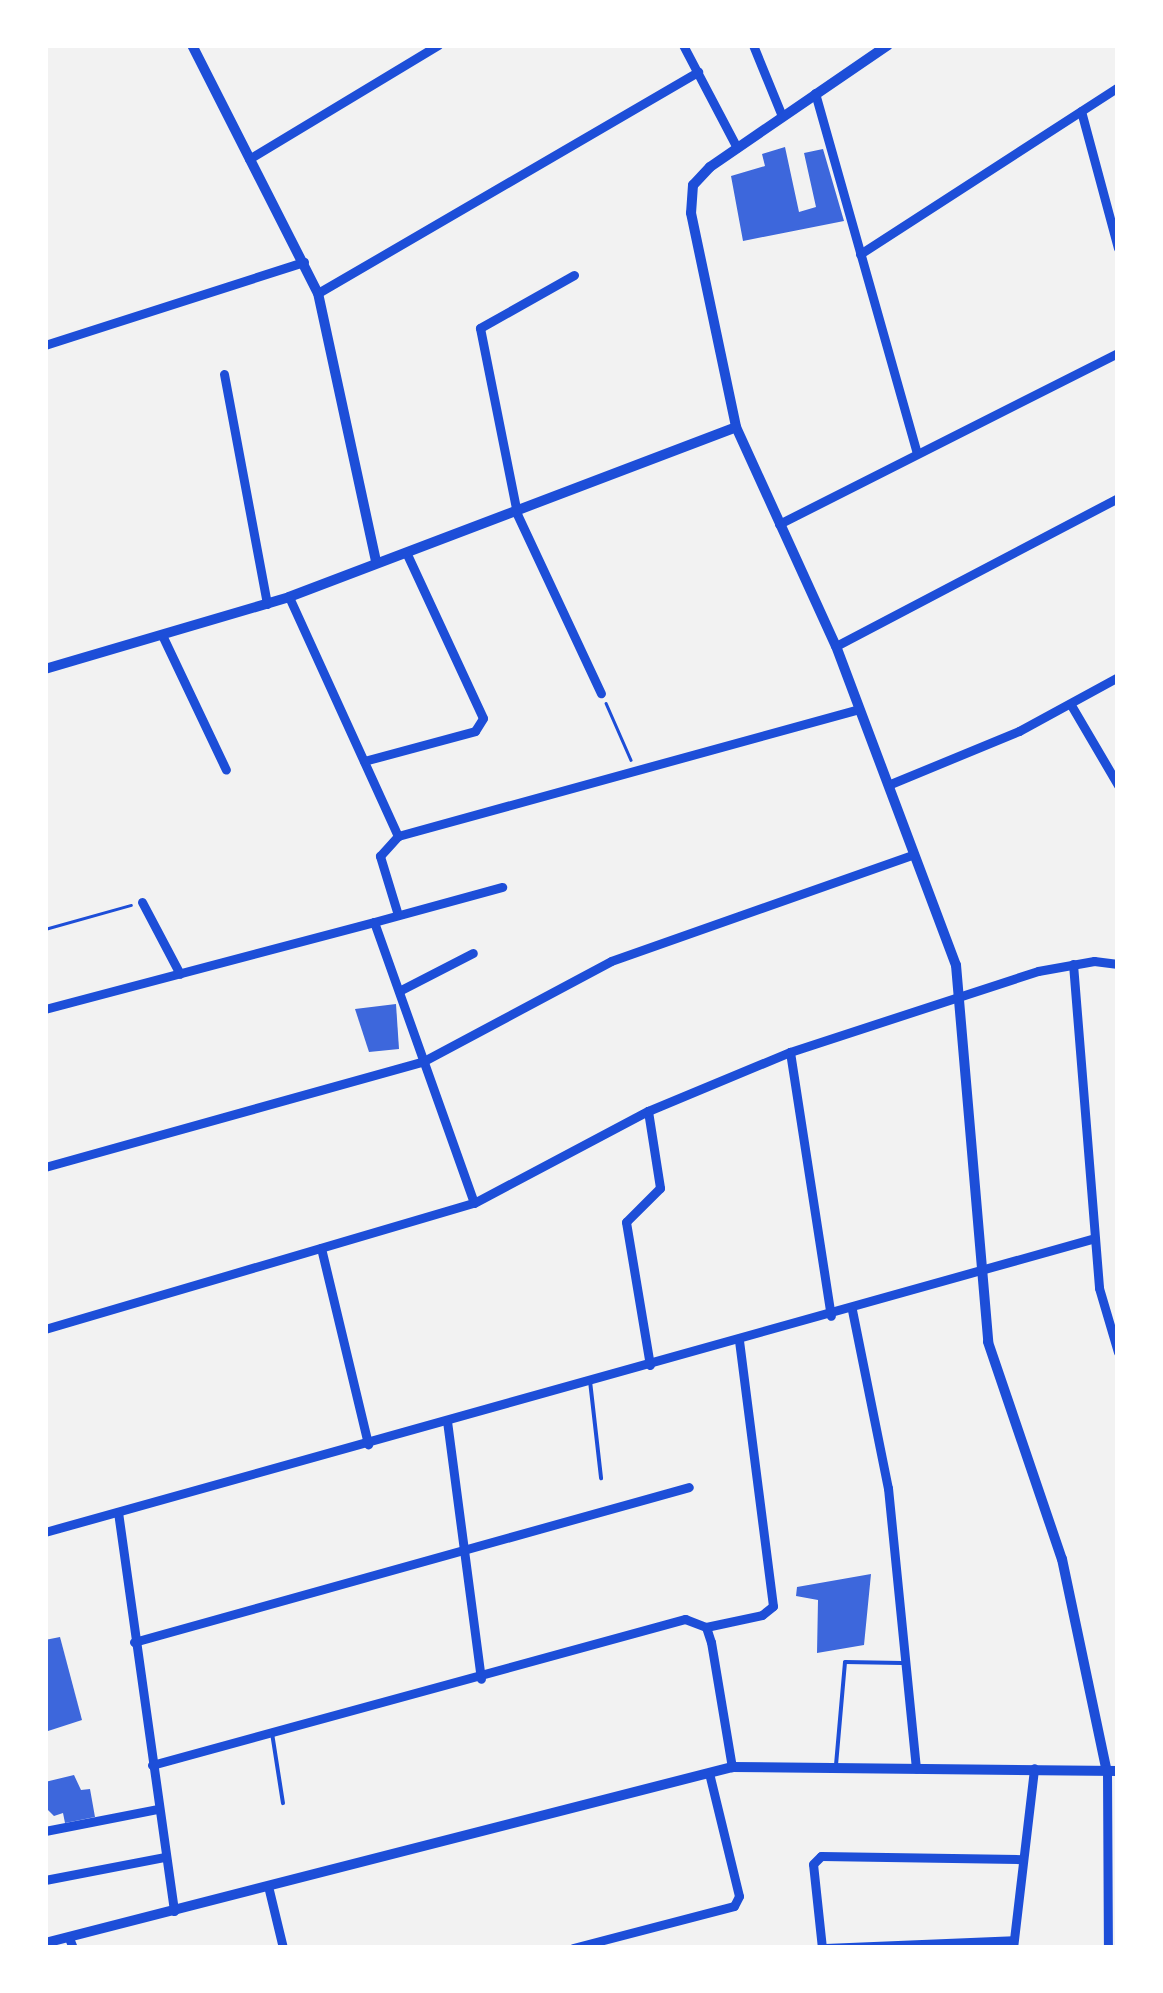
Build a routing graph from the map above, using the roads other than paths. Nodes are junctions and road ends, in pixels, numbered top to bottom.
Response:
1 (192, 45) edge
2 (438, 45) edge
3 (683, 45) edge
4 (753, 45) edge
5 (888, 45) edge
6 (698, 72) junction
7 (1118, 87) edge
8 (815, 93) junction
9 (1081, 111) junction
10 (782, 116) junction
11 (737, 148) junction
12 (249, 158) junction
13 (1118, 248) edge
14 (860, 254) junction
15 (304, 262) junction
16 (574, 275) dead end
17 (318, 293) junction
18 (45, 345) edge
19 (1118, 353) edge
20 (224, 374) dead end
21 (736, 427) junction
22 (916, 453) junction
23 (1118, 498) edge
24 (516, 514) junction
25 (779, 524) junction
26 (406, 552) junction
27 (376, 562) junction
28 (289, 597) junction
29 (267, 604) junction
30 (162, 634) junction
31 (836, 646) junction
32 (45, 669) edge
33 (1118, 678) edge
34 (601, 693) road end
35 (1071, 704) junction
36 (859, 709) junction
37 (364, 761) junction
38 (226, 770) dead end
39 (888, 785) junction
40 (1118, 785) edge
41 (398, 836) junction
42 (914, 854) junction
43 (502, 888) dead end
44 (142, 902) road end
45 (398, 915) junction
46 (374, 922) junction
47 (473, 952) dead end
48 (1073, 964) junction
49 (1118, 964) edge
50 (180, 974) junction
51 (399, 990) junction
52 (960, 1000) junction
53 (45, 1008) edge
54 (790, 1052) junction
55 (422, 1062) junction
56 (648, 1111) junction
57 (45, 1167) edge
58 (474, 1203) junction
59 (1095, 1238) junction
60 (321, 1248) junction
61 (978, 1272) junction
62 (1118, 1295) edge
63 (1102, 1298) junction
64 (852, 1310) junction
65 (831, 1316) junction
66 (46, 1325) edge
67 (739, 1341) junction
68 (1118, 1352) edge
69 (650, 1365) junction
70 (590, 1381) junction
71 (447, 1421) junction
72 (368, 1444) junction
73 (601, 1478) dead end
74 (688, 1487) dead end
75 (118, 1512) junction
76 (45, 1532) edge
77 (462, 1547) junction
78 (706, 1628) junction
79 (134, 1642) junction
80 (903, 1663) junction
81 (480, 1679) junction
82 (272, 1732) junction
83 (152, 1765) junction
84 (732, 1768) junction
85 (1034, 1768) junction
86 (916, 1769) junction
87 (836, 1770) junction
88 (1113, 1771) edge
89 (709, 1773) junction
90 (282, 1802) dead end
91 (157, 1809) junction
92 (45, 1831) edge
93 (164, 1857) junction
94 (1020, 1859) junction
95 (45, 1880) edge
96 (269, 1890) junction
97 (174, 1911) junction
98 (71, 1943) edge
99 (45, 1944) edge
100 (1013, 1944) edge
101 (284, 1948) edge
102 (573, 1948) edge
103 (824, 1948) edge
104 (1108, 1948) edge

1 - 12 street
2 - 12 street
3 - 6 street
4 - 10 street
5 - 8 street
6 - 11 street
6 - 17 street
7 - 9 street
8 - 10 street
8 - 14 street
9 - 13 street
9 - 14 street
10 - 11 street
11 - 21 street
12 - 15 street
14 - 22 street
15 - 17 street
15 - 18 street
16 - 24 street
17 - 27 street
19 - 22 street
20 - 29 street
21 - 24 street
21 - 25 street
22 - 25 street
23 - 31 street
24 - 26 street
24 - 34 street
25 - 31 street
26 - 27 street
26 - 37 street
27 - 28 street
28 - 29 street
28 - 37 street
29 - 30 street
30 - 32 street
30 - 38 street
31 - 36 street
33 - 35 street
35 - 39 street
35 - 40 street
36 - 39 street
36 - 41 street
37 - 41 street
39 - 42 street
41 - 45 street
42 - 52 street
42 - 55 street
43 - 45 street
44 - 50 street
45 - 46 street
46 - 50 street
46 - 51 street
47 - 51 street
48 - 49 street
48 - 52 street
48 - 59 street
50 - 53 street
51 - 55 street
52 - 54 street
52 - 61 street
54 - 56 street
54 - 65 street
55 - 57 street
55 - 58 street
56 - 58 street
56 - 69 street
58 - 60 street
59 - 61 street
59 - 63 street
60 - 66 street
60 - 72 street
61 - 64 street
61 - 88 street
62 - 63 street
63 - 68 street
64 - 65 street
64 - 80 street
65 - 67 street
67 - 69 street
67 - 78 street
69 - 70 street
70 - 71 street
70 - 73 lane
71 - 72 street
71 - 77 street
72 - 75 street
74 - 77 street
75 - 76 street
75 - 79 street
77 - 79 street
77 - 81 street
78 - 81 street
78 - 84 street
79 - 83 street
80 - 86 street
80 - 87 lane
81 - 82 street
82 - 83 street
82 - 90 lane
83 - 91 street
84 - 87 street
84 - 89 street
85 - 86 street
85 - 88 street
85 - 94 street
86 - 87 street
88 - 104 street
89 - 96 street
89 - 102 street
91 - 92 street
91 - 93 street
93 - 95 street
93 - 97 street
94 - 100 street
94 - 103 street
96 - 97 street
96 - 101 street
97 - 98 street
98 - 99 street
100 - 103 street

